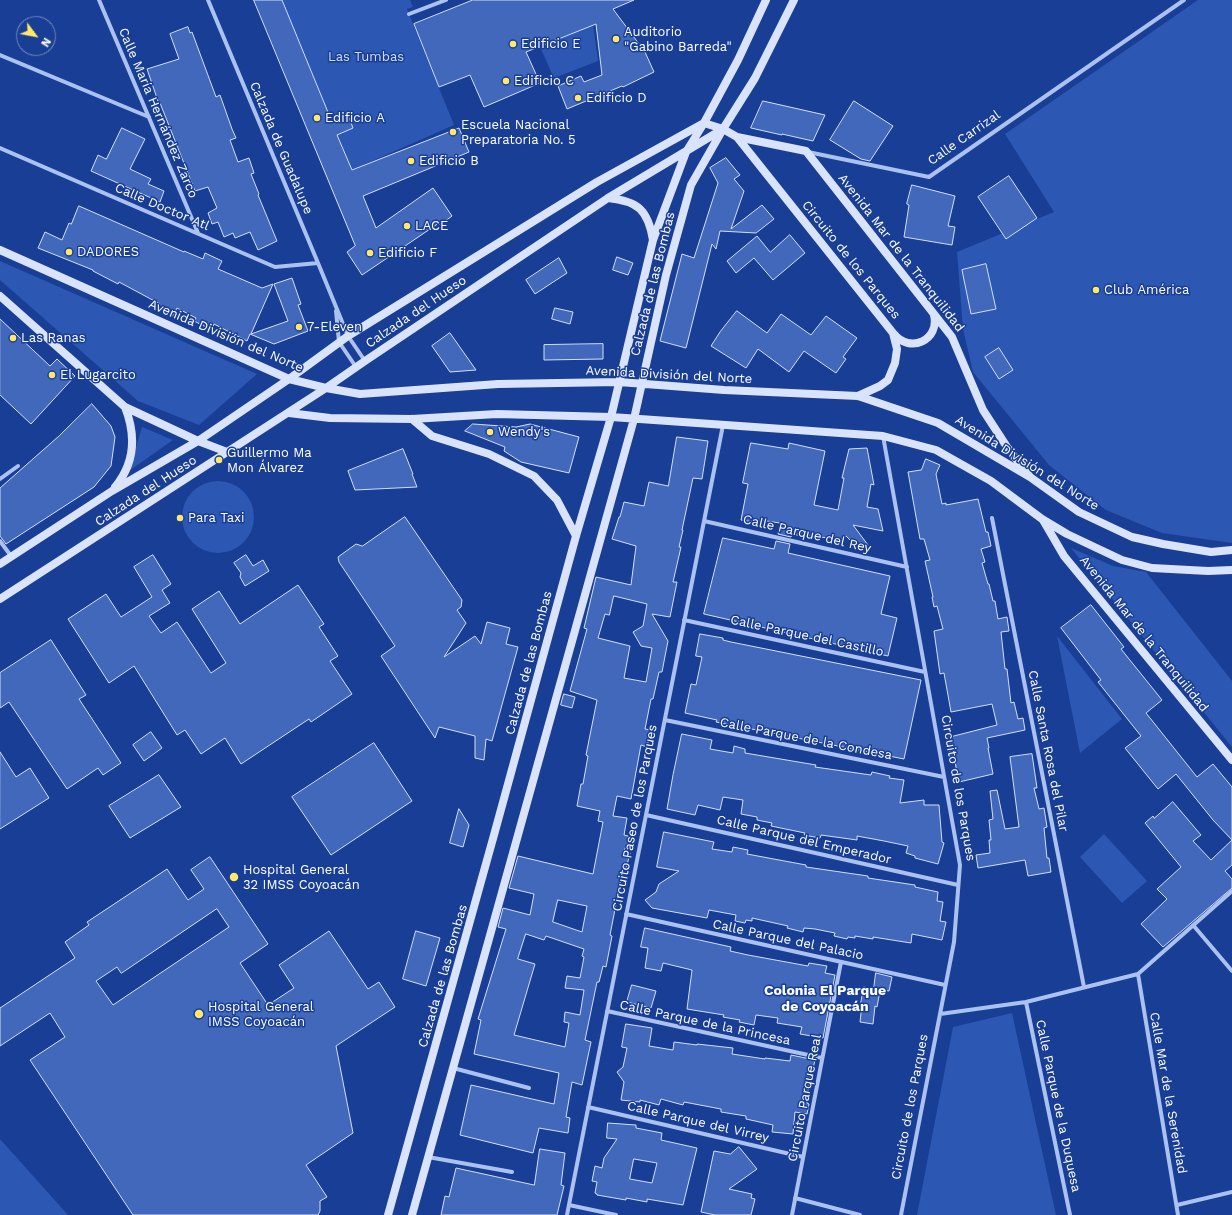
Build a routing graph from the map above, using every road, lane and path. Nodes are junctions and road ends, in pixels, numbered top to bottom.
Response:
1 (99, 0) edge
2 (208, 0) edge
3 (446, 0) edge
4 (766, 0) edge
5 (794, 0) edge
6 (1184, 0) edge
7 (409, 14) dead end
8 (0, 55) edge
9 (149, 117) junction
10 (704, 123) junction
11 (723, 129) junction
12 (737, 137) junction
13 (0, 148) edge
14 (806, 151) junction
15 (686, 152) junction
16 (608, 198) junction
17 (198, 233) junction
18 (653, 240) junction
19 (0, 250) edge
20 (318, 263) junction
21 (0, 296) edge
22 (335, 305) junction
23 (934, 314) junction
24 (893, 333) junction
25 (348, 336) junction
26 (340, 342) junction
27 (365, 361) junction
28 (356, 367) junction
29 (289, 379) junction
30 (619, 382) junction
31 (641, 385) junction
32 (326, 388) junction
33 (858, 396) junction
34 (125, 407) junction
35 (289, 413) junction
36 (611, 417) junction
37 (412, 419) junction
38 (634, 420) junction
39 (723, 424) junction
40 (883, 436) junction
41 (198, 441) junction
42 (227, 452) junction
43 (18, 466) dead end
44 (1030, 477) junction
45 (0, 479) edge
46 (112, 491) junction
47 (992, 518) dead end
48 (1042, 519) junction
49 (704, 521) junction
50 (576, 536) junction
51 (0, 541) edge
52 (1232, 550) edge
53 (11, 556) junction
54 (0, 564) edge
55 (907, 567) junction
56 (1232, 570) edge
57 (0, 599) edge
58 (684, 620) junction
59 (925, 672) junction
60 (664, 720) junction
61 (1232, 760) edge
62 (944, 777) junction
63 (646, 816) junction
64 (958, 885) junction
65 (1232, 891) edge
66 (626, 914) junction
67 (1193, 925) junction
68 (841, 962) junction
69 (1232, 971) edge
70 (1138, 974) junction
71 (945, 985) junction
72 (1084, 987) junction
73 (1026, 1002) junction
74 (607, 1011) junction
75 (940, 1014) junction
76 (822, 1058) junction
77 (453, 1068) junction
78 (529, 1088) dead end
79 (588, 1107) junction
80 (428, 1157) junction
81 (803, 1157) junction
82 (512, 1172) dead end
83 (1232, 1192) edge
84 (795, 1198) junction
85 (1177, 1204) junction
86 (569, 1205) junction
87 (388, 1215) edge
88 (412, 1215) edge
89 (567, 1215) edge
90 (616, 1215) edge
91 (792, 1215) edge
92 (860, 1215) edge
93 (901, 1215) edge
94 (1070, 1215) edge
95 (1178, 1215) edge

1 - 9 street, Calle María Hernández Zarco
2 - 20 street, Calzada de Guadalupe
3 - 7 street
4 - 10 main road
5 - 11 main road, Calzada del Hueso
6 - 14 street, Calle Carrizal
8 - 9 street
9 - 17 street, Calle María Hernández Zarco
10 - 11 main road, Calle Carrizal
10 - 15 main road, Calzada de las Bombas
10 - 25 main road, Calzada del Hueso
11 - 12 main road, Calle Carrizal
11 - 15 main road, Calzada del Hueso
11 - 31 main road, Calzada de las Bombas
12 - 14 main road, Calle Carrizal
12 - 24 main road, Circuito de los Parques
13 - 17 street, Calle Doctor Atl
14 - 23 main road, Avenida Mar de la Tranquilidad
15 - 16 main road, Calzada del Hueso
15 - 18 main road, Calzada de las Bombas
16 - 18 main road
16 - 27 main road, Calzada del Hueso
17 - 20 street, Calle Doctor Atl
18 - 30 main road, Calzada de las Bombas
19 - 29 main road, Avenida División del Norte
20 - 22 street, Calzada de Guadalupe
21 - 34 main road
22 - 25 street, Calzada de Guadalupe
22 - 26 street, Calzada de Guadalupe
23 - 24 main road
23 - 44 main road, Avenida Mar de la Tranquilidad
24 - 33 main road, Circuito de los Parques
25 - 26 main road, Calzada del Hueso
25 - 27 street, Calzada de Guadalupe
26 - 28 street, Calzada de Guadalupe
26 - 29 main road, Calzada del Hueso
27 - 28 main road, Calzada del Hueso
28 - 32 main road, Calzada del Hueso
29 - 32 main road, Avenida División del Norte
29 - 41 main road, Calzada del Hueso
30 - 31 main road, Avenida División del Norte
30 - 32 main road, Avenida División del Norte
30 - 36 main road, Calzada de las Bombas
31 - 33 main road, Avenida División del Norte
31 - 38 main road, Calzada de las Bombas
32 - 35 main road, Calzada del Hueso
33 - 44 main road, Avenida División del Norte
34 - 41 main road
34 - 46 main road
35 - 37 main road
35 - 42 main road, Calzada del Hueso
36 - 37 main road
36 - 38 main road
36 - 50 main road, Calzada de las Bombas
37 - 50 main road
38 - 39 main road
38 - 77 main road, Calzada de las Bombas
39 - 40 main road
39 - 49 street, Circuito Paseo de los Parques
40 - 48 main road
40 - 55 street, Circuito de los Parques
41 - 42 main road
41 - 46 main road, Calzada del Hueso
42 - 57 main road, Calzada del Hueso
43 - 45 street
44 - 52 main road, Avenida División del Norte
46 - 53 main road, Calzada del Hueso
47 - 72 street, Calle Santa Rosa del Pilar
48 - 56 main road
48 - 61 main road, Avenida Mar de la Tranquilidad
49 - 55 street, Calle Parque del Rey
49 - 58 street, Circuito Paseo de los Parques
50 - 87 main road, Calzada de las Bombas
51 - 53 street
53 - 54 main road, Calzada del Hueso
55 - 59 street, Circuito de los Parques
58 - 59 street, Calle Parque del Castillo
58 - 60 street, Circuito Paseo de los Parques
59 - 62 street, Circuito de los Parques
60 - 62 street, Calle Parque de la Condesa
60 - 63 street, Circuito Paseo de los Parques
62 - 64 street, Circuito de los Parques
63 - 64 street, Calle Parque del Emperador
63 - 66 street, Circuito Paseo de los Parques
64 - 71 street, Circuito de los Parques
65 - 67 street
66 - 68 street, Calle Parque del Palacio
66 - 74 street, Circuito Paseo de los Parques
67 - 69 street
67 - 70 street
68 - 71 street, Calle Parque del Palacio
68 - 76 street, Circuito Parque Real
70 - 72 street
70 - 85 street, Calle Mar de la Serenidad
71 - 75 street, Circuito de los Parques
72 - 73 street
73 - 75 street
73 - 94 street, Calle Parque de la Duquesa
74 - 76 street, Calle Parque de la Princesa
74 - 79 street, Circuito Paseo de los Parques
75 - 93 street, Circuito de los Parques
76 - 81 street, Circuito Parque Real
77 - 78 street
77 - 80 main road, Calzada de las Bombas
79 - 81 street, Calle Parque del Virrey
79 - 86 street, Circuito Paseo de los Parques
80 - 82 street
80 - 88 main road, Calzada de las Bombas
81 - 84 street, Circuito Parque Real
83 - 85 street
84 - 91 street, Circuito Parque Real
84 - 92 street
85 - 95 street, Calle Mar de la Serenidad
86 - 89 street, Circuito Paseo de los Parques
86 - 90 street

